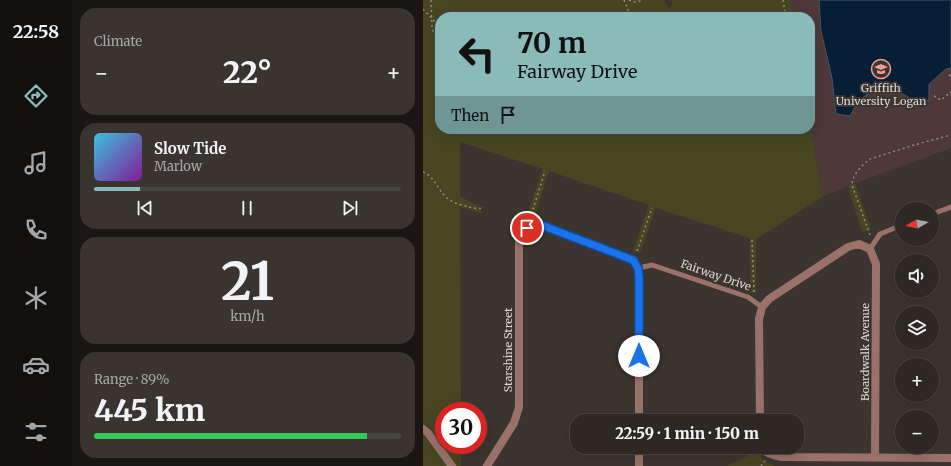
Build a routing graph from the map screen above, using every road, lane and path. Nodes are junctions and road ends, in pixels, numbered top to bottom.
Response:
1 (431, 0) edge
2 (624, 0) edge
3 (629, 0) edge
4 (783, 0) edge
5 (641, 1) edge
6 (423, 9) edge
7 (629, 12) edge
8 (785, 12) edge
9 (432, 19) junction
10 (435, 22) edge
11 (435, 36) edge
12 (951, 92) edge
13 (934, 96) dead end
14 (951, 135) edge
15 (545, 171) dead end
16 (423, 172) edge
17 (484, 207) dead end
18 (951, 207) edge
19 (652, 208) dead end
20 (939, 211) edge
21 (527, 228) junction
22 (895, 228) edge
23 (752, 240) dead end
24 (870, 249) junction
25 (633, 260) junction
26 (638, 268) junction
27 (759, 304) junction
28 (639, 414) edge
29 (760, 414) edge
30 (423, 429) edge
31 (639, 454) edge
32 (769, 454) edge
33 (875, 457) junction
34 (951, 458) edge
35 (452, 466) edge
36 (487, 466) edge
37 (639, 466) edge

1 - 9 path
2 - 7 path
3 - 5 path
4 - 8 path
6 - 9 path
9 - 10 path
9 - 11 path
12 - 13 path
14 - 24 path
15 - 21 path
16 - 17 path
18 - 20 lane
19 - 25 path
21 - 25 street
21 - 36 street, Starshine Street
22 - 24 lane
23 - 27 path
24 - 27 street
24 - 33 street, Boardwalk Avenue
25 - 26 street
26 - 27 lane, Fairway Drive
26 - 28 street
27 - 29 street
30 - 35 street
31 - 37 street
32 - 33 street
33 - 34 street

